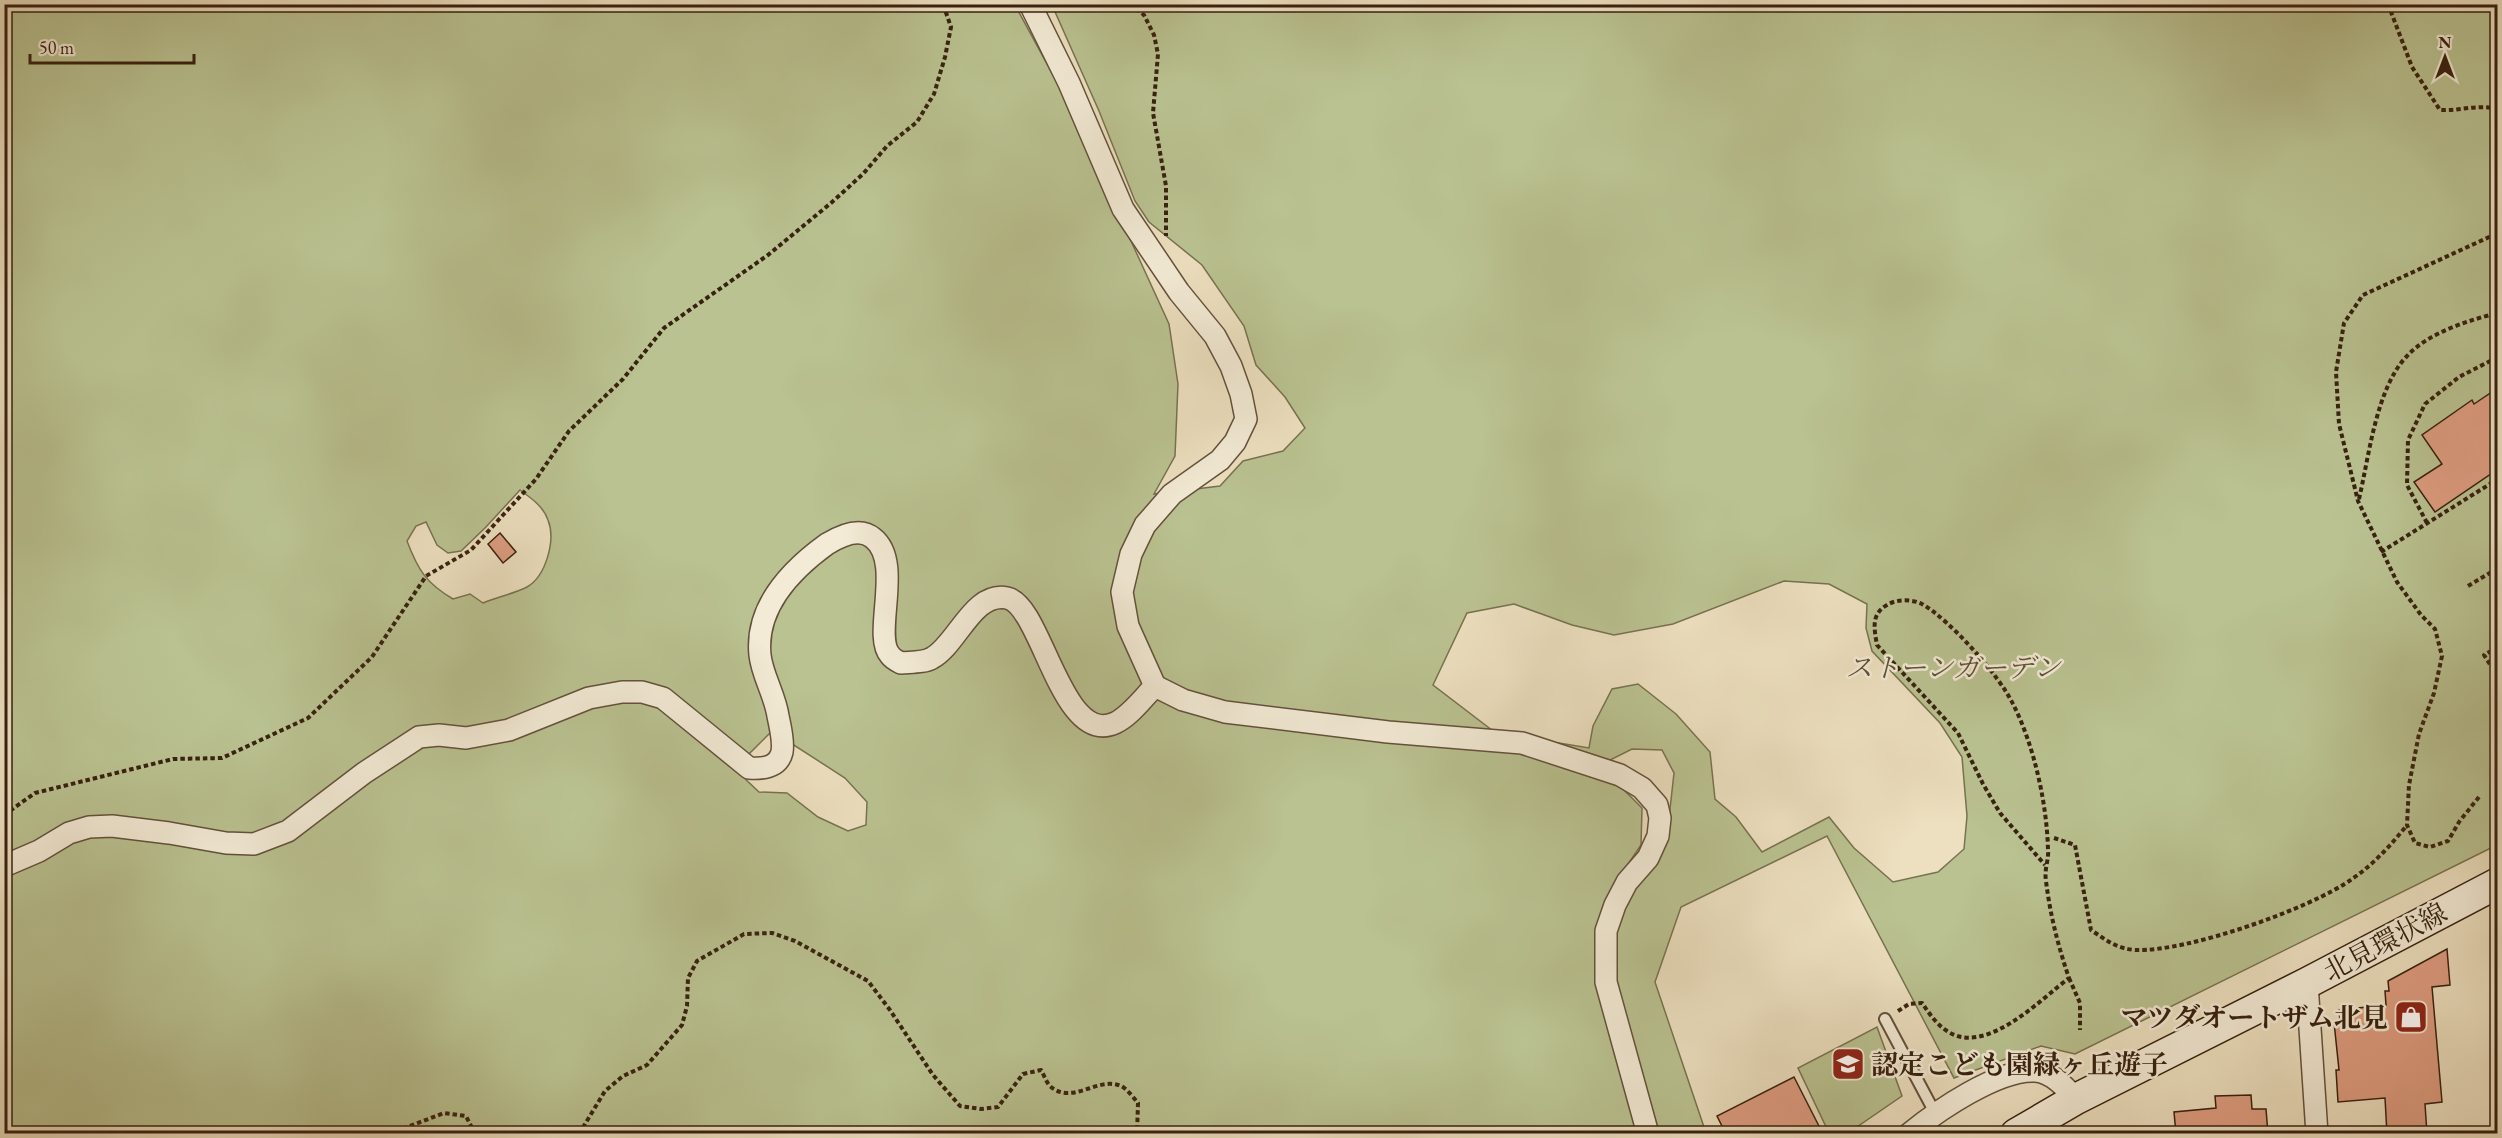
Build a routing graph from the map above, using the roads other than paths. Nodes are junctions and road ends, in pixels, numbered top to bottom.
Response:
1 (1030, 4) edge
2 (1155, 686) junction
3 (4, 866) edge
4 (2498, 883) edge
5 (2307, 983) junction
6 (1885, 1019) road end
7 (2076, 1099) junction
8 (1935, 1113) junction
9 (1648, 1134) edge
10 (1909, 1134) edge
11 (2016, 1134) edge
12 (2317, 1134) edge

1 - 2 street
2 - 3 street
2 - 9 street
4 - 5 main road, 北見環状線
5 - 7 main road, 北見環状線
5 - 12 street
6 - 8 lane
7 - 8 street
7 - 11 main road, 北見環状線
8 - 10 street

